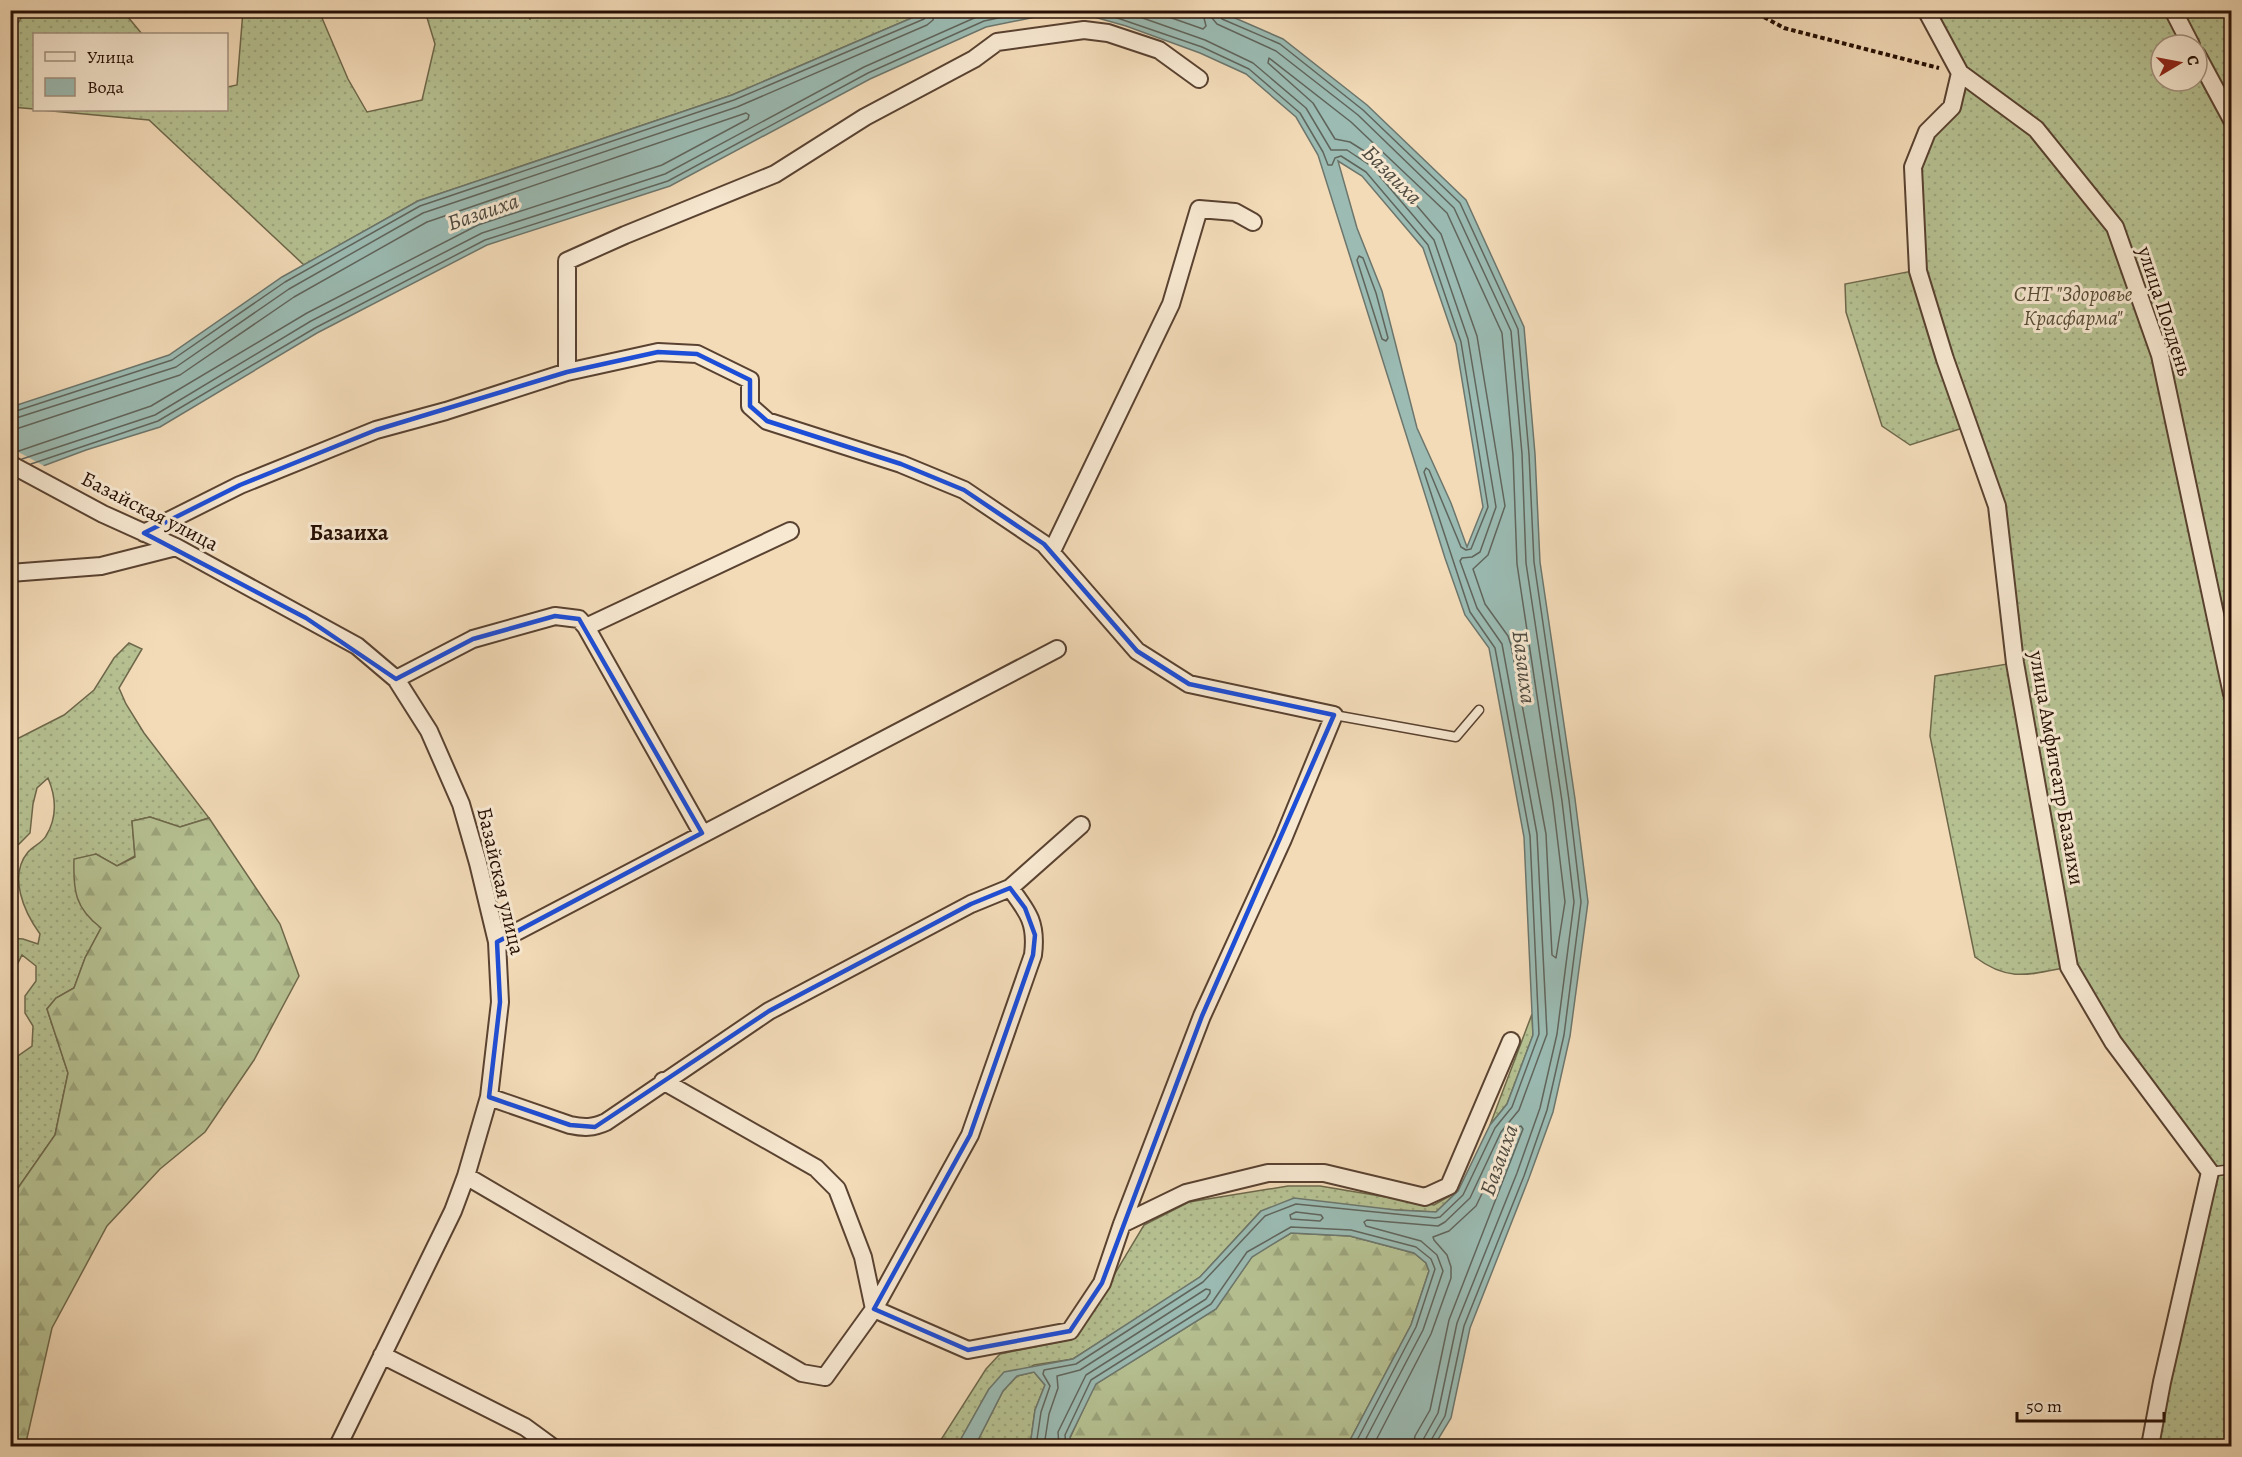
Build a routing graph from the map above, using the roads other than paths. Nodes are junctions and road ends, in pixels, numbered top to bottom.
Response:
1 (1926, 10) edge
2 (2173, 10) edge
3 (2185, 33) edge
4 (1960, 73) junction
5 (2209, 77) edge
6 (1198, 79) dead end
7 (2232, 120) edge
8 (1253, 222) dead end
9 (567, 372) junction
10 (10, 464) edge
11 (790, 531) dead end
12 (144, 532) junction
13 (176, 547) junction
14 (1052, 551) junction
15 (10, 573) edge
16 (586, 627) junction
17 (1057, 649) dead end
18 (396, 679) junction
19 (2232, 694) edge
20 (1479, 710) dead end
21 (1334, 715) junction
22 (1082, 825) dead end
23 (702, 833) junction
24 (1010, 888) junction
25 (496, 942) junction
26 (1512, 1041) dead end
27 (663, 1081) junction
28 (489, 1097) junction
29 (2232, 1169) edge
30 (2210, 1172) junction
31 (466, 1176) junction
32 (1122, 1224) junction
33 (874, 1309) junction
34 (382, 1355) junction
35 (338, 1446) edge
36 (551, 1446) edge
37 (2150, 1446) edge

1 - 4 street, улица Полдень
2 - 3 street
4 - 19 street, улица Полдень
4 - 30 street, улица Амфитеатр Базаихи
5 - 7 street
6 - 9 street
8 - 14 street
9 - 12 street
9 - 14 street
10 - 12 street, Базайская улица
11 - 16 street
12 - 13 street, Базайская улица
13 - 15 street
13 - 18 street, Базайская улица
14 - 21 street
16 - 18 street
16 - 23 street
17 - 23 street
18 - 25 street, Базайская улица
20 - 21 lane
21 - 32 street
22 - 24 street
23 - 25 street
24 - 27 street
24 - 33 street
25 - 28 street, Базайская улица
26 - 32 street
27 - 28 street
27 - 33 street
28 - 31 street, Базайская улица
29 - 30 lane
30 - 37 street
31 - 33 street
31 - 34 street, Базайская улица
32 - 33 street
34 - 35 street, Базайская улица
34 - 36 street

